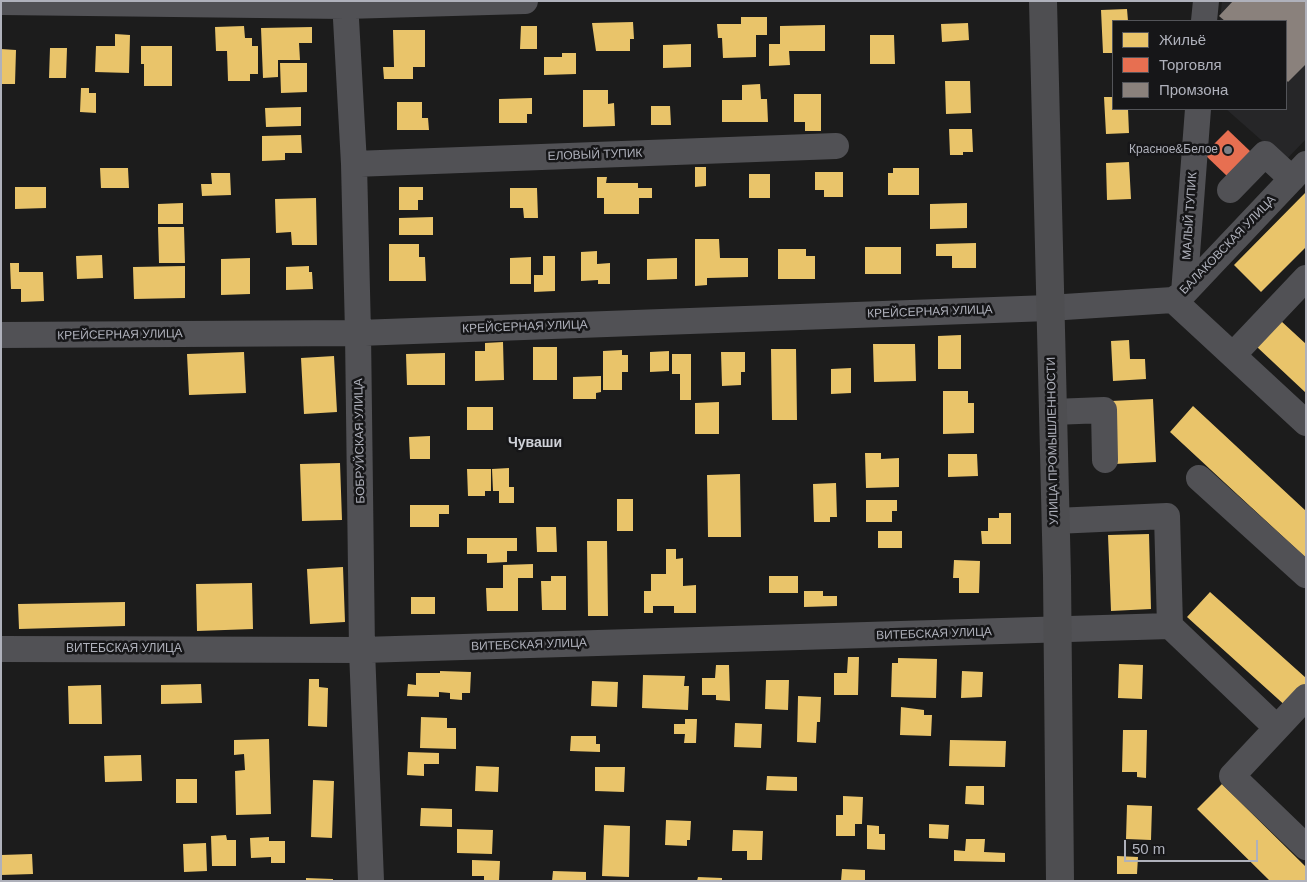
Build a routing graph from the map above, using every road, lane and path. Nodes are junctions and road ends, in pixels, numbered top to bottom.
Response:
1 (525, 1) edge
2 (1043, 1) edge
3 (1206, 1) edge
4 (1, 2) edge
5 (143, 2) edge
6 (345, 3) edge
7 (1204, 20) edge
8 (1198, 110) edge
9 (836, 146) dead end
10 (354, 164) junction
11 (1299, 171) edge
12 (1230, 190) dead end
13 (1306, 278) edge
14 (1179, 296) junction
15 (1049, 308) junction
16 (358, 333) junction
17 (1, 335) edge
18 (1233, 355) junction
19 (1053, 412) junction
20 (1306, 422) edge
21 (1105, 460) dead end
22 (1199, 478) dead end
23 (1055, 521) junction
24 (1306, 575) edge
25 (1170, 626) junction
26 (1057, 631) junction
27 (1, 649) edge
28 (362, 650) junction
29 (1306, 697) edge
30 (1277, 728) junction
31 (1306, 847) edge
32 (372, 881) edge
33 (1060, 881) edge

1 - 6 street
2 - 15 main road, УЛИЦА ПРОМЫШЛЕННОСТИ
3 - 7 street
4 - 5 street
5 - 6 street
6 - 10 street, БОБРУЙСКАЯ УЛИЦА
8 - 14 street, МАЛЫЙ ТУПИК
9 - 10 street, ЕЛОВЫЙ ТУПИК
10 - 16 street, БОБРУЙСКАЯ УЛИЦА
11 - 12 street
11 - 14 street, БАЛАКОВСКАЯ УЛИЦА
13 - 18 street
14 - 15 street, БАЛАКОВСКАЯ УЛИЦА
14 - 18 street
15 - 16 street, КРЕЙСЕРНАЯ УЛИЦА
15 - 19 main road, УЛИЦА ПРОМЫШЛЕННОСТИ
16 - 17 street, КРЕЙСЕРНАЯ УЛИЦА
16 - 28 street, БОБРУЙСКАЯ УЛИЦА
18 - 20 street
19 - 21 street
19 - 23 main road, УЛИЦА ПРОМЫШЛЕННОСТИ
22 - 24 street
23 - 25 street
23 - 26 main road, УЛИЦА ПРОМЫШЛЕННОСТИ
25 - 26 street, ВИТЕБСКАЯ УЛИЦА
25 - 30 street
26 - 28 street, ВИТЕБСКАЯ УЛИЦА
26 - 33 main road, УЛИЦА ПРОМЫШЛЕННОСТИ
27 - 28 street, ВИТЕБСКАЯ УЛИЦА
28 - 32 street, БОБРУЙСКАЯ УЛИЦА
29 - 30 street
30 - 31 street

